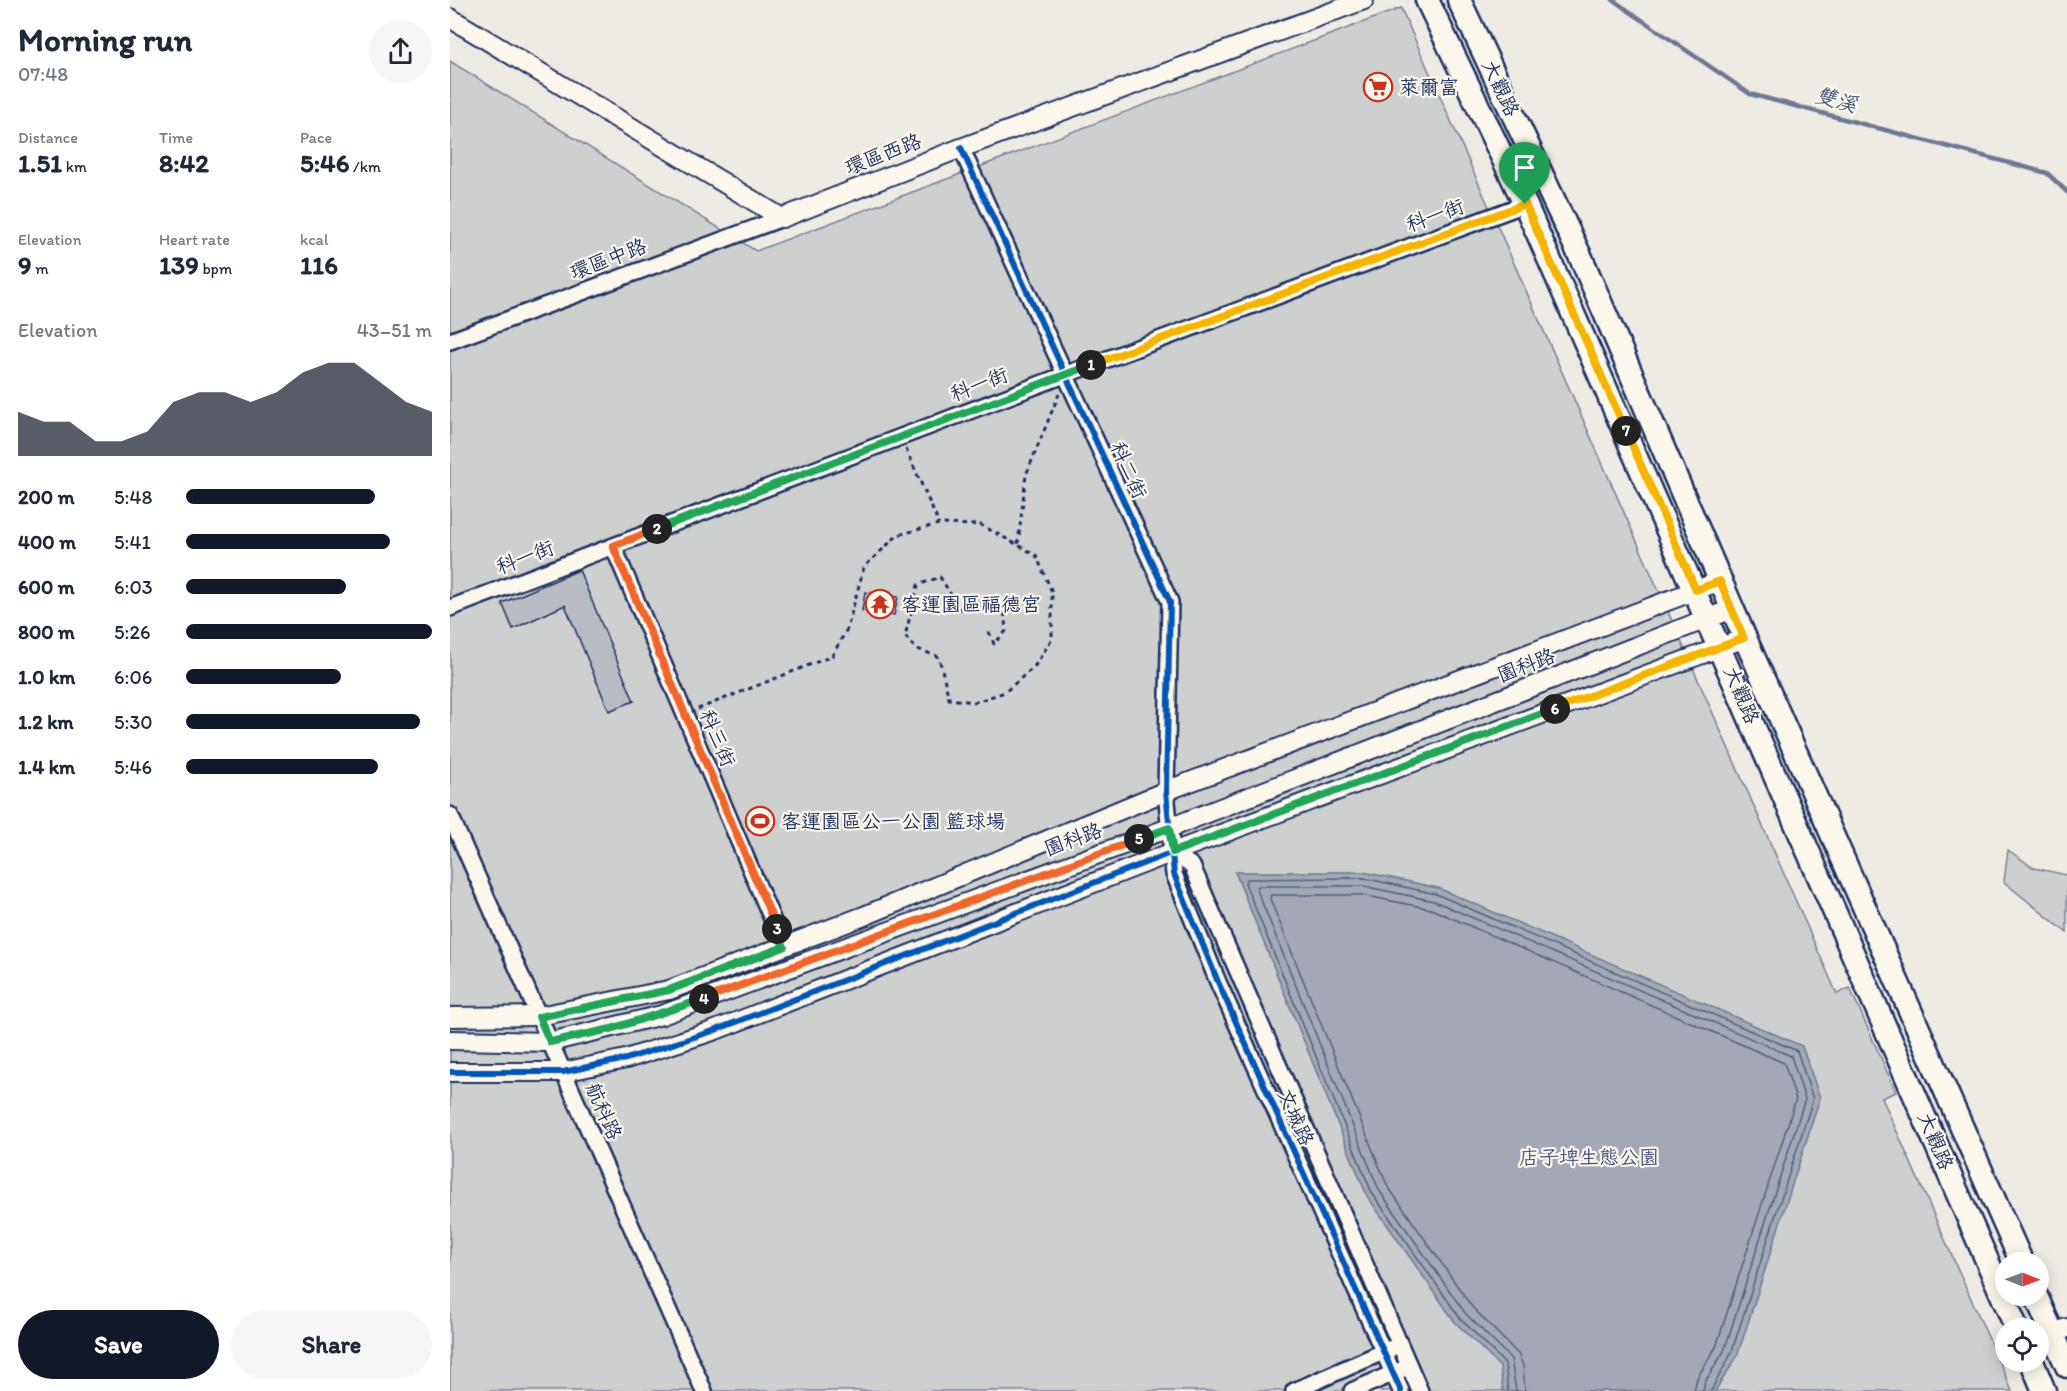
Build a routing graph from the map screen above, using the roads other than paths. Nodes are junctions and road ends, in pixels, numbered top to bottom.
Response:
1 (1364, 0) edge
2 (1427, 0) edge
3 (1459, 0) edge
4 (450, 18) edge
5 (961, 148) junction
6 (1525, 204) junction
7 (782, 218) junction
8 (450, 341) edge
9 (1067, 374) junction
10 (613, 546) junction
11 (1720, 581) junction
12 (1696, 590) junction
13 (450, 608) edge
14 (1732, 609) junction
15 (1709, 618) junction
16 (1744, 638) junction
17 (1721, 647) junction
18 (1166, 791) junction
19 (450, 815) edge
20 (1169, 828) junction
21 (1173, 852) junction
22 (784, 947) junction
23 (450, 1017) edge
24 (539, 1017) junction
25 (450, 1040) edge
26 (550, 1042) junction
27 (450, 1072) edge
28 (563, 1072) junction
29 (2017, 1252) edge
30 (2041, 1306) edge
31 (2012, 1318) edge
32 (2053, 1333) edge
33 (1400, 1344) junction
34 (1383, 1352) junction
35 (2067, 1366) edge
36 (1409, 1367) junction
37 (2036, 1372) edge
38 (1392, 1373) junction
39 (704, 1391) edge
40 (1294, 1391) edge
41 (1352, 1391) edge
42 (1401, 1391) edge
43 (1420, 1391) edge
44 (2044, 1391) edge

1 - 5 street, 環區西路
2 - 6 main road, 大觀路
3 - 11 main road, 大觀路
4 - 7 street
5 - 7 street, 環區西路
5 - 9 street, 科二街
6 - 9 street, 科一街
6 - 12 main road, 大觀路
7 - 8 street, 環區中路
9 - 10 street, 科一街
9 - 18 street, 科二街
10 - 13 street, 科一街
10 - 22 street, 科三街
11 - 12 street
11 - 14 main road, 大觀路
12 - 15 main road, 大觀路
12 - 18 street
14 - 15 street, 園科路
14 - 16 main road, 大觀路
15 - 17 main road, 大觀路
15 - 20 street, 園科路
16 - 17 street
16 - 29 main road, 大觀路
17 - 21 street
17 - 31 main road, 大觀路
18 - 20 street, 科二街
18 - 22 street
19 - 24 street, 航科路
20 - 21 street, 科二街
20 - 26 street, 園科路
21 - 28 street
21 - 33 street, 文城路
21 - 34 street, 文城路
22 - 24 street
23 - 24 street
24 - 26 street, 航科路
25 - 26 street, 園科路
26 - 28 street, 航科路
27 - 28 street
28 - 39 street, 航科路
30 - 32 main road
32 - 35 main road
33 - 34 street
33 - 36 street, 文城路
34 - 38 street, 文城路
34 - 40 street
36 - 38 street
36 - 43 street, 文城路
37 - 44 main road
38 - 41 street
38 - 42 street, 文城路

